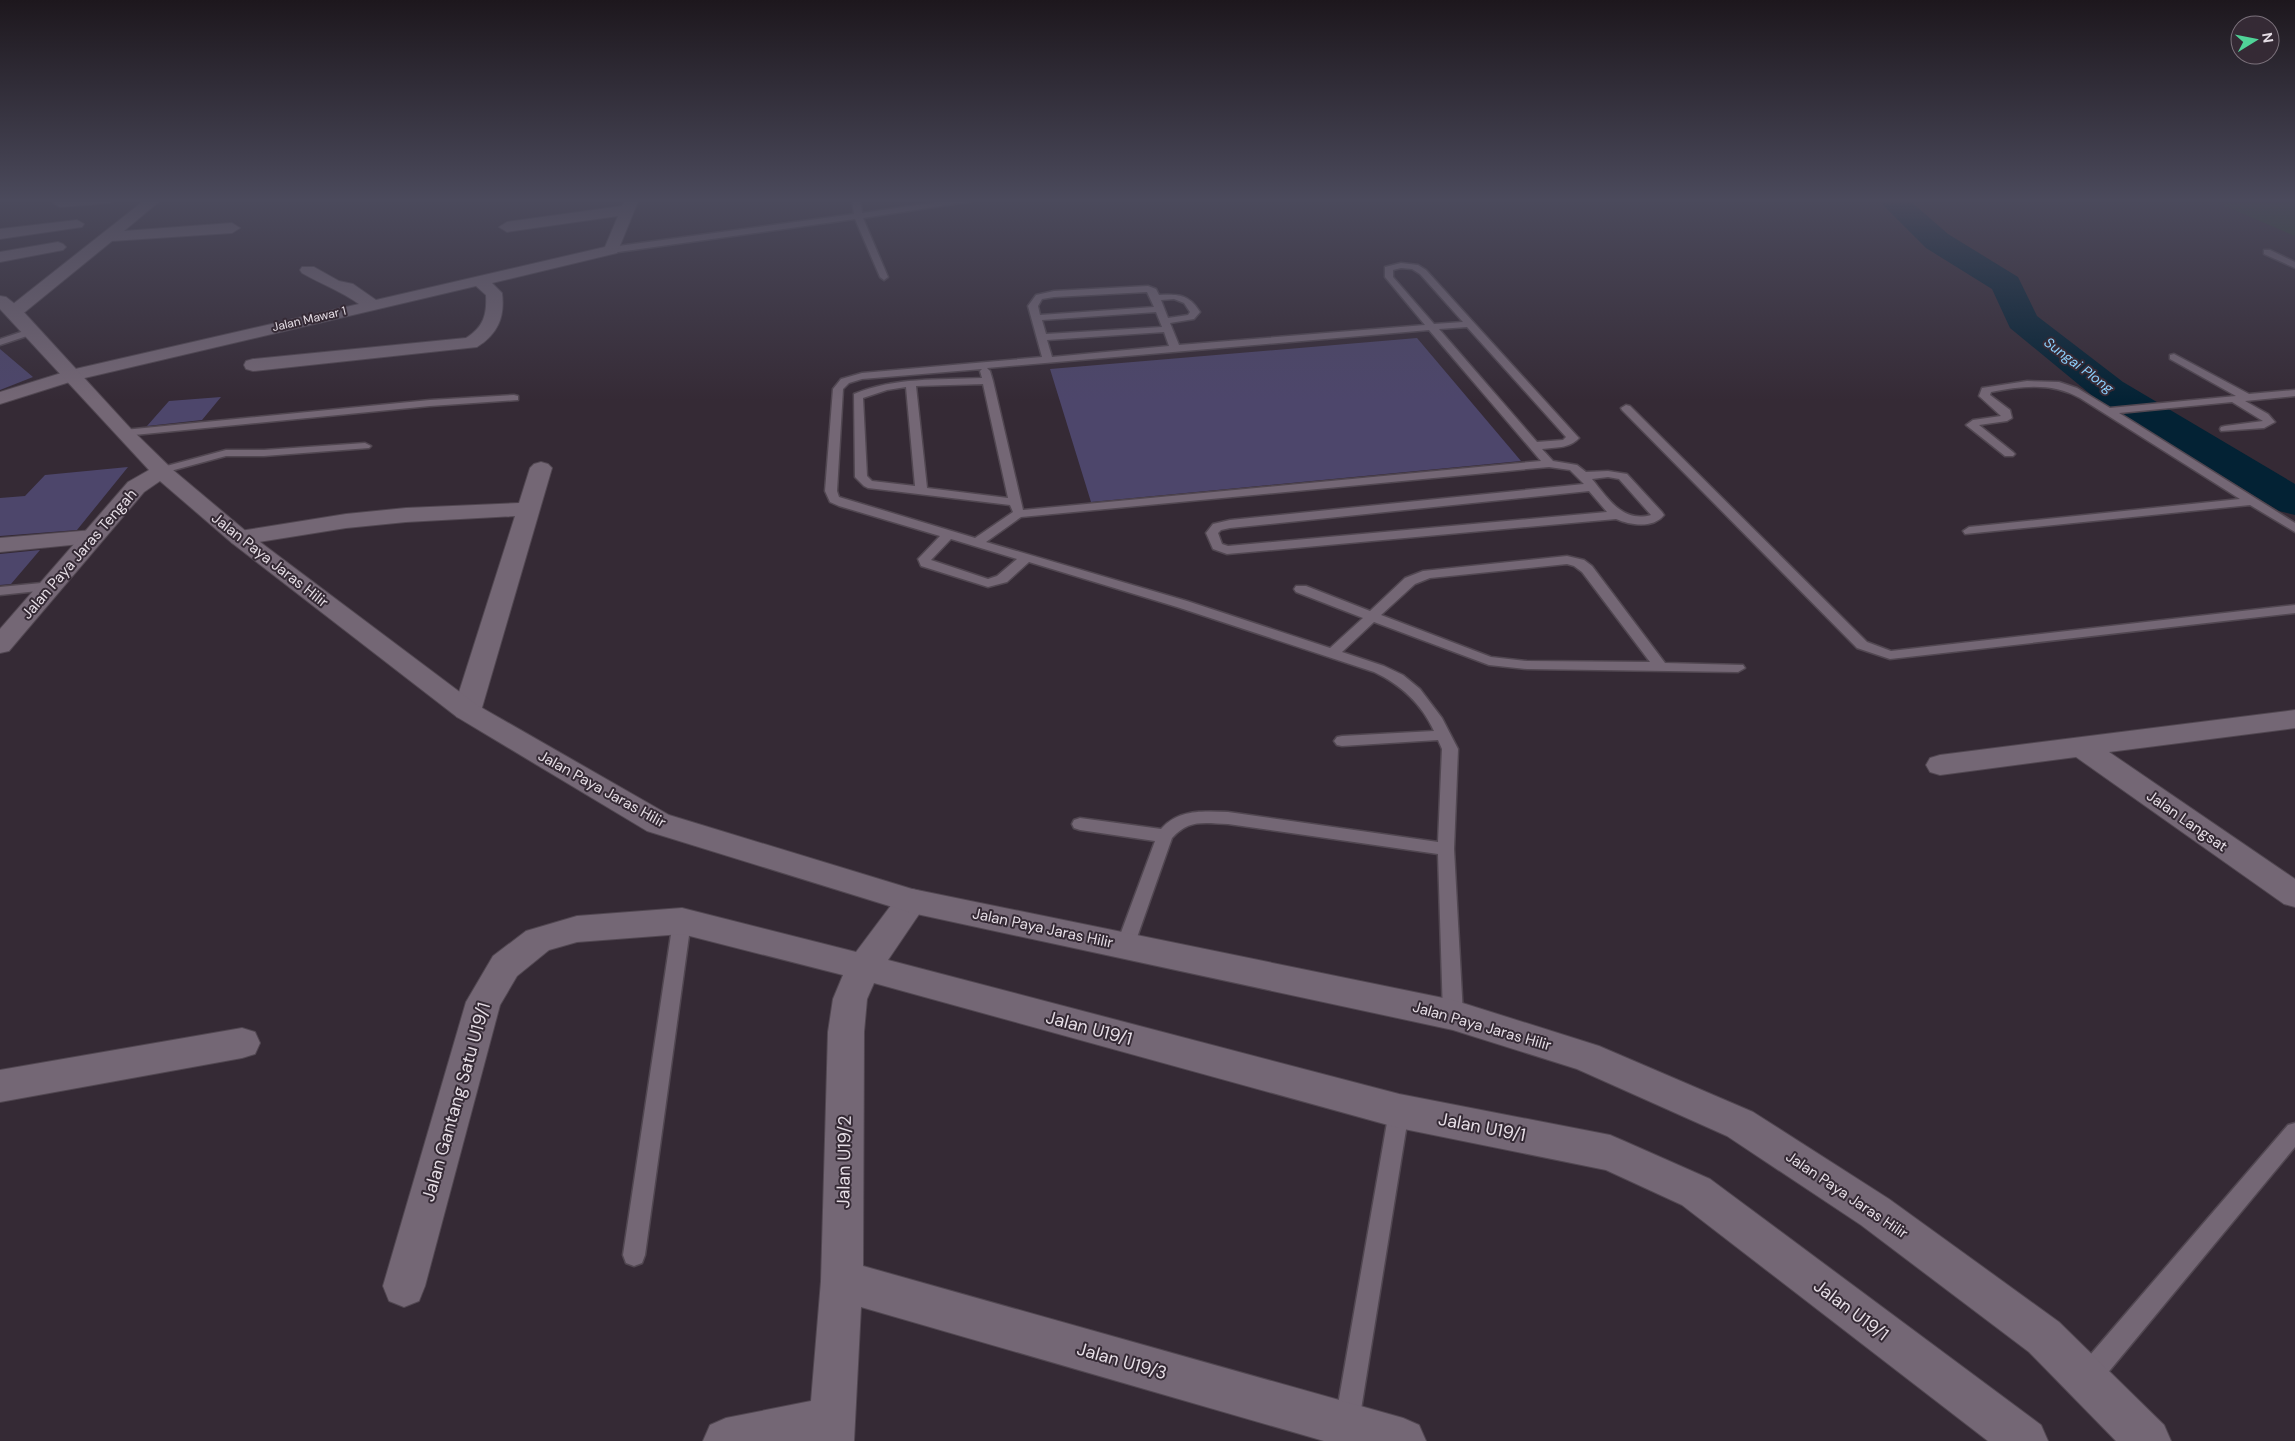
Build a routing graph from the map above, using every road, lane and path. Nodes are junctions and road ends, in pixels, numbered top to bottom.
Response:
1 (65, 266) edge
2 (539, 266) edge
3 (879, 266) edge
4 (1397, 266) edge
5 (1408, 266) edge
6 (308, 270) dead end
7 (884, 277) dead end
8 (478, 280) junction
9 (1158, 304) junction
10 (372, 305) junction
11 (5, 307) edge
12 (1036, 318) junction
13 (1468, 324) junction
14 (1167, 325) junction
15 (1432, 328) junction
16 (30, 332) junction
17 (1042, 338) junction
18 (0, 342) edge
19 (1176, 348) junction
20 (2174, 357) dead end
21 (1048, 360) junction
22 (252, 365) dead end
23 (983, 365) junction
24 (71, 376) junction
25 (988, 381) junction
26 (911, 385) junction
27 (2295, 393) edge
28 (0, 398) edge
29 (514, 398) dead end
30 (2248, 398) junction
31 (2234, 399) junction
32 (1626, 408) dead end
33 (2108, 411) junction
34 (2225, 429) dead end
35 (124, 432) junction
36 (365, 446) dead end
37 (1534, 446) junction
38 (2009, 454) dead end
39 (1549, 464) junction
40 (541, 468) dead end
41 (163, 470) junction
42 (1583, 476) junction
43 (1594, 487) junction
44 (921, 491) junction
45 (2252, 501) junction
46 (1015, 502) junction
47 (529, 509) junction
48 (1018, 514) junction
49 (1617, 515) junction
50 (2295, 528) edge
51 (1970, 532) dead end
52 (948, 535) junction
53 (93, 537) junction
54 (240, 538) junction
55 (976, 543) junction
56 (0, 545) edge
57 (1026, 558) junction
58 (52, 586) junction
59 (1301, 588) dead end
60 (0, 591) edge
61 (2295, 609) edge
62 (1373, 617) junction
63 (0, 645) edge
64 (1332, 654) junction
65 (1661, 667) junction
66 (1738, 668) dead end
67 (467, 711) junction
68 (2295, 718) edge
69 (1445, 735) junction
70 (1342, 741) dead end
71 (2080, 746) junction
72 (1940, 765) dead end
73 (1080, 824) dead end
74 (1164, 836) junction
75 (1446, 849) junction
76 (2295, 895) edge
77 (912, 901) junction
78 (682, 921) junction
79 (1125, 946) junction
80 (864, 967) junction
81 (1453, 1014) junction
82 (242, 1043) dead end
83 (0, 1086) edge
84 (1399, 1111) junction
85 (2295, 1132) edge
86 (634, 1255) dead end
87 (842, 1281) junction
88 (404, 1286) dead end
89 (2086, 1379) junction
90 (1346, 1425) junction
91 (831, 1431) edge
92 (726, 1441) edge
93 (1403, 1441) edge
94 (2025, 1441) edge
95 (2148, 1441) edge

1 - 11 street
2 - 8 street, Jalan Mawar 1
3 - 7 lane
4 - 15 lane
5 - 13 lane
6 - 10 street
8 - 10 street, Jalan Mawar 1
8 - 22 street
9 - 12 lane
9 - 12 lane
9 - 14 lane
9 - 14 lane
10 - 24 street, Jalan Mawar 1
11 - 16 street, Jalan Paya Jaras Hilir
12 - 17 lane
13 - 15 lane
13 - 37 lane
14 - 17 lane
14 - 19 lane
15 - 19 lane
15 - 37 lane
16 - 18 lane
16 - 24 street, Jalan Paya Jaras Hilir
17 - 21 lane
19 - 21 lane
20 - 30 lane
21 - 23 lane
23 - 25 lane
23 - 52 lane
24 - 28 street, Jalan Mawar 1
24 - 35 street, Jalan Paya Jaras Hilir
25 - 26 lane
25 - 46 lane
26 - 44 lane
26 - 44 lane
27 - 30 lane
29 - 35 lane
30 - 31 lane
31 - 33 lane
31 - 34 lane
32 - 61 lane
33 - 38 lane
33 - 45 lane
35 - 41 street, Jalan Paya Jaras Hilir
36 - 41 lane
37 - 39 lane
39 - 42 lane
39 - 48 lane
40 - 47 street
41 - 53 street, Jalan Paya Jaras Tengah
41 - 54 street, Jalan Paya Jaras Hilir
42 - 43 lane
42 - 49 lane
43 - 49 lane
43 - 49 lane
44 - 46 lane
45 - 50 lane
45 - 51 lane
46 - 48 lane
47 - 54 street
47 - 67 street
48 - 55 lane
52 - 55 lane
52 - 57 lane
53 - 56 street
53 - 58 street, Jalan Paya Jaras Tengah
54 - 67 street, Jalan Paya Jaras Hilir
55 - 57 lane
57 - 64 lane
58 - 60 lane
58 - 63 street, Jalan Paya Jaras Tengah
59 - 62 lane
62 - 64 lane
62 - 65 lane
62 - 65 lane
64 - 69 lane
65 - 66 lane
67 - 77 street, Jalan Paya Jaras Hilir
68 - 71 street
69 - 70 lane
69 - 75 lane
71 - 72 street
71 - 76 street, Jalan Langsat
73 - 74 lane
74 - 75 lane
74 - 79 lane
75 - 81 lane
77 - 79 street, Jalan Paya Jaras Hilir
77 - 80 street, Jalan U19/2
78 - 80 street, Jalan Gantang Satu U19/1
78 - 86 lane
78 - 88 street, Jalan Gantang Satu U19/1
79 - 81 street, Jalan Paya Jaras Hilir
80 - 84 street, Jalan U19/1
80 - 87 street, Jalan U19/2
81 - 89 street, Jalan Paya Jaras Hilir
82 - 83 street
84 - 90 lane
84 - 94 street, Jalan U19/1
85 - 89 lane
87 - 90 street, Jalan U19/3
87 - 91 street, Jalan U19/2
89 - 95 street, Jalan Paya Jaras Hilir
90 - 93 street, Jalan U19/3
91 - 92 street

